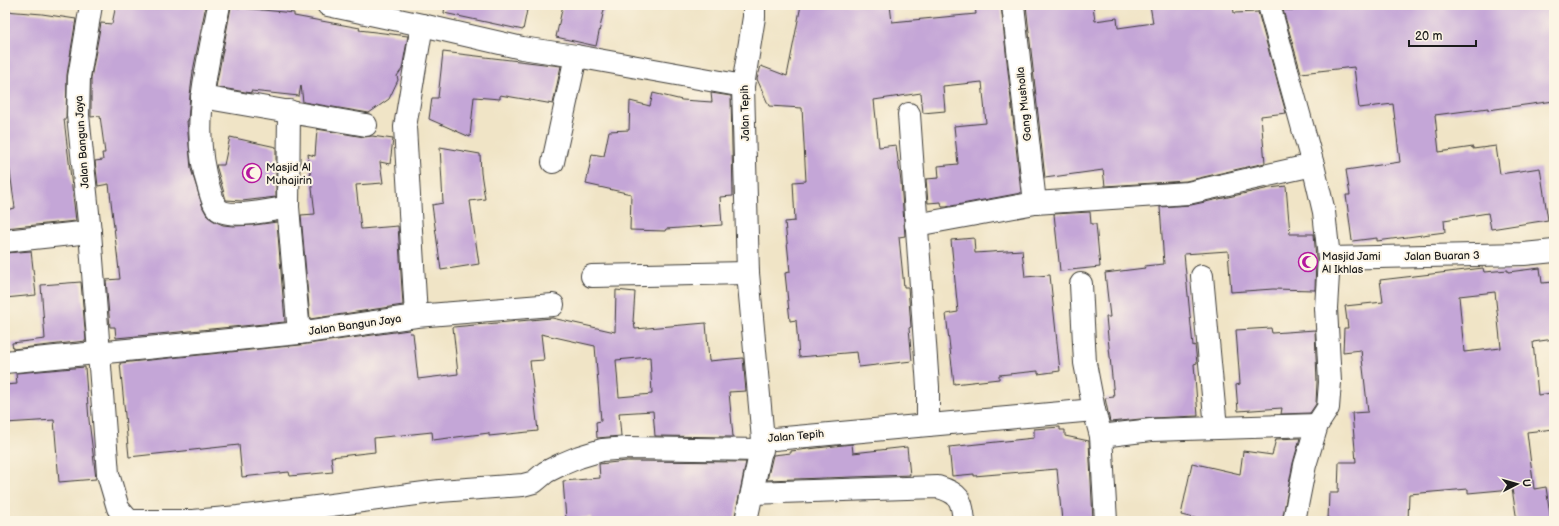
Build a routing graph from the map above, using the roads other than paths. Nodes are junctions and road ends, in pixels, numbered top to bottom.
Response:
1 (91, 5) edge
2 (219, 5) edge
3 (328, 5) edge
4 (754, 5) edge
5 (1013, 5) edge
6 (1269, 5) edge
7 (422, 24) junction
8 (576, 56) junction
9 (743, 86) junction
10 (202, 97) junction
11 (288, 112) junction
12 (908, 114) dead end
13 (366, 125) dead end
14 (553, 162) dead end
15 (1313, 165) junction
16 (1035, 203) junction
17 (288, 207) junction
18 (916, 225) junction
19 (90, 232) junction
20 (5, 241) edge
21 (1554, 251) edge
22 (1329, 258) junction
23 (748, 273) junction
24 (592, 276) dead end
25 (1202, 276) dead end
26 (1081, 284) dead end
27 (553, 305) dead end
28 (416, 316) junction
29 (299, 333) junction
30 (100, 353) junction
31 (5, 362) edge
32 (1094, 410) junction
33 (928, 425) junction
34 (1317, 425) junction
35 (1216, 428) junction
36 (1101, 436) junction
37 (762, 445) junction
38 (752, 493) junction
39 (746, 521) edge
40 (964, 521) edge
41 (1106, 521) edge
42 (1294, 521) edge

1 - 19 street, Jalan Bangun Jaya
2 - 10 street
3 - 7 street
4 - 9 street, Jalan Tepih
5 - 16 street, Gang Musholla
6 - 15 street
7 - 8 street
7 - 28 street, Jalan Bangun Jaya
8 - 9 street
8 - 14 street
9 - 23 street, Jalan Tepih
10 - 11 street
10 - 17 street
11 - 13 street
11 - 17 street
12 - 18 street
15 - 16 street
15 - 22 street
16 - 18 street
17 - 29 street
18 - 33 street
19 - 20 street
19 - 30 street, Jalan Bangun Jaya
21 - 22 street, Jalan Buaran 3
22 - 34 street
23 - 24 street
23 - 37 street, Jalan Tepih
25 - 35 street
26 - 32 street
27 - 28 street
28 - 29 street, Jalan Bangun Jaya
29 - 30 street, Jalan Bangun Jaya
30 - 31 street
30 - 37 street
32 - 33 street, Jalan Tepih
32 - 36 street
33 - 37 street, Jalan Tepih
34 - 35 street
34 - 42 street
35 - 36 street
36 - 41 street
37 - 38 street
38 - 39 street
38 - 40 street

